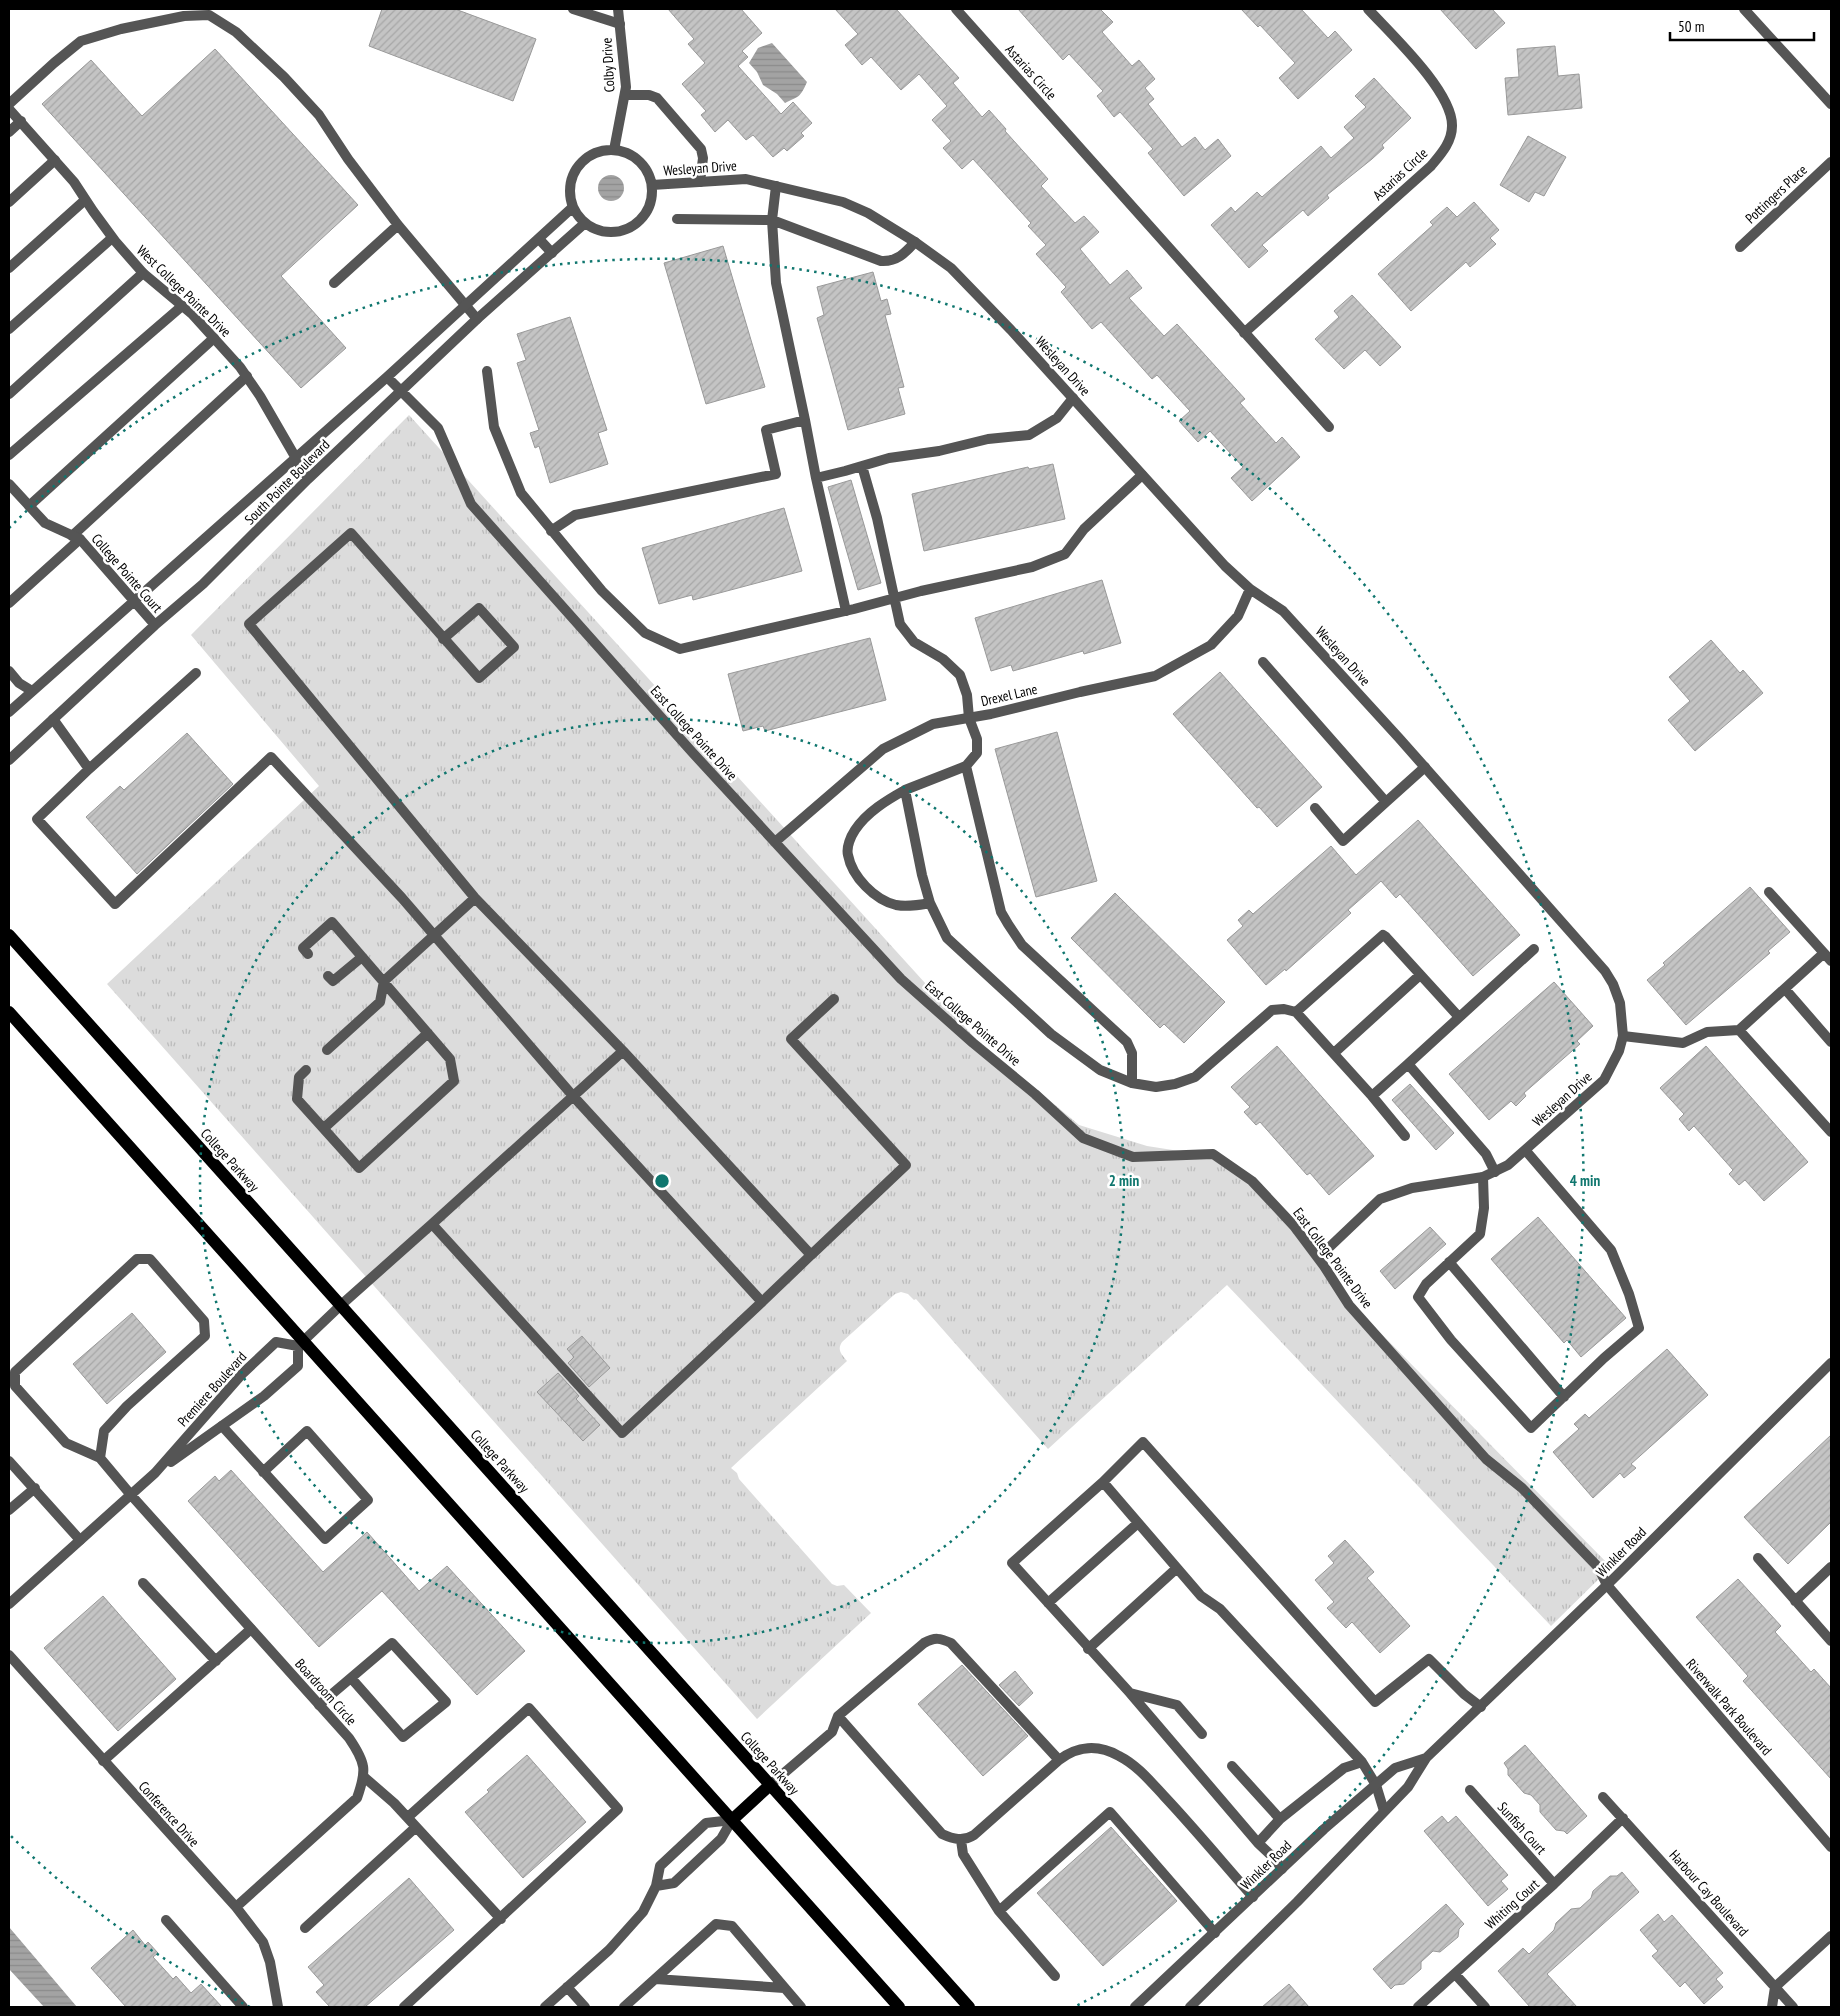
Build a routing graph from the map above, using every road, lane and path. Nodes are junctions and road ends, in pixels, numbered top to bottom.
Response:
1 (573, 9) edge
2 (618, 9) edge
3 (956, 9) edge
4 (1368, 9) edge
5 (1744, 9) edge
6 (620, 24) junction
7 (625, 95) junction
8 (9, 104) edge
9 (1831, 104) edge
10 (9, 109) edge
11 (21, 121) junction
12 (9, 132) edge
13 (614, 150) junction
14 (55, 160) junction
15 (1831, 162) edge
16 (700, 182) junction
17 (652, 185) junction
18 (776, 186) junction
19 (86, 200) junction
20 (9, 202) edge
21 (573, 207) junction
22 (677, 219) dead end
23 (772, 220) junction
24 (585, 223) junction
25 (398, 225) junction
26 (112, 238) junction
27 (539, 239) junction
28 (915, 242) junction
29 (1740, 247) dead end
30 (552, 253) junction
31 (9, 268) edge
32 (143, 273) junction
33 (334, 283) dead end
34 (466, 305) junction
35 (182, 306) junction
36 (477, 320) junction
37 (9, 329) edge
38 (1244, 333) junction
39 (214, 338) junction
40 (487, 371) dead end
41 (247, 376) junction
42 (387, 377) junction
43 (401, 391) junction
44 (9, 394) edge
45 (1073, 398) junction
46 (805, 420) junction
47 (1329, 427) dead end
48 (9, 455) edge
49 (296, 457) junction
50 (862, 466) junction
51 (1142, 474) junction
52 (816, 478) junction
53 (308, 479) junction
54 (9, 484) edge
55 (29, 506) junction
56 (551, 531) junction
57 (76, 537) junction
58 (1250, 589) junction
59 (896, 598) junction
60 (133, 600) junction
61 (9, 603) edge
62 (846, 611) junction
63 (155, 625) junction
64 (443, 639) junction
65 (1263, 662) dead end
66 (9, 671) edge
67 (196, 673) dead end
68 (32, 691) junction
69 (9, 712) edge
70 (968, 718) junction
71 (53, 719) junction
72 (9, 760) edge
73 (966, 766) junction
74 (1426, 768) junction
75 (89, 769) junction
76 (905, 790) junction
77 (1386, 802) junction
78 (1315, 808) dead end
79 (775, 842) junction
80 (1769, 892) dead end
81 (475, 898) junction
82 (930, 903) junction
83 (9, 935) edge
84 (434, 935) junction
85 (1534, 949) dead end
86 (1824, 953) junction
87 (308, 954) dead end
88 (362, 956) junction
89 (1831, 961) edge
90 (1420, 974) junction
91 (328, 976) dead end
92 (384, 982) junction
93 (1784, 989) junction
94 (834, 999) dead end
95 (9, 1012) edge
96 (1296, 1012) junction
97 (1459, 1017) junction
98 (1739, 1030) junction
99 (428, 1033) junction
100 (1623, 1036) junction
101 (1831, 1042) edge
102 (327, 1050) dead end
103 (623, 1051) junction
104 (1334, 1053) junction
105 (1408, 1064) junction
106 (306, 1070) dead end
107 (1132, 1083) junction
108 (572, 1096) junction
109 (1372, 1096) junction
110 (324, 1128) junction
111 (1831, 1132) edge
112 (1405, 1136) dead end
113 (1526, 1151) junction
114 (1495, 1172) junction
115 (1483, 1177) junction
116 (432, 1224) junction
117 (811, 1255) junction
118 (1318, 1258) junction
119 (1449, 1262) junction
120 (762, 1302) junction
121 (341, 1306) junction
122 (301, 1343) junction
123 (1831, 1363) edge
124 (1564, 1397) junction
125 (222, 1426) junction
126 (100, 1458) junction
127 (9, 1461) edge
128 (264, 1472) junction
129 (155, 1473) junction
130 (1102, 1482) junction
131 (34, 1488) junction
132 (131, 1495) junction
133 (9, 1510) edge
134 (1138, 1523) junction
135 (80, 1540) junction
136 (1758, 1558) dead end
137 (1831, 1567) edge
138 (1177, 1568) junction
139 (143, 1583) dead end
140 (1607, 1585) junction
141 (1795, 1601) junction
142 (1048, 1603) junction
143 (9, 1604) edge
144 (251, 1629) junction
145 (1831, 1642) edge
146 (1088, 1648) junction
147 (9, 1655) edge
148 (216, 1661) junction
149 (351, 1678) junction
150 (1130, 1693) junction
151 (319, 1705) junction
152 (1480, 1707) junction
153 (838, 1716) junction
154 (1202, 1734) dead end
155 (1426, 1758) junction
156 (1059, 1760) junction
157 (103, 1761) junction
158 (1362, 1762) junction
159 (1232, 1766) dead end
160 (364, 1777) junction
161 (770, 1785) junction
162 (1376, 1785) junction
163 (1470, 1790) dead end
164 (1603, 1797) dead end
165 (1384, 1812) junction
166 (408, 1818) junction
167 (1623, 1818) junction
168 (1280, 1819) junction
169 (732, 1820) junction
170 (416, 1827) junction
171 (961, 1840) junction
172 (1258, 1843) junction
173 (1831, 1847) edge
174 (1282, 1869) junction
175 (1554, 1884) junction
176 (656, 1886) junction
177 (1253, 1896) junction
178 (236, 1907) junction
179 (999, 1912) junction
180 (501, 1919) junction
181 (166, 1920) dead end
182 (305, 1928) dead end
183 (1215, 1933) junction
184 (1831, 1936) edge
185 (1455, 1974) junction
186 (1055, 1976) dead end
187 (656, 1979) junction
188 (1775, 1986) junction
189 (568, 1987) junction
190 (784, 1988) junction
191 (243, 2007) edge
192 (278, 2007) edge
193 (404, 2007) edge
194 (545, 2007) edge
195 (585, 2007) edge
196 (624, 2007) edge
197 (801, 2007) edge
198 (899, 2007) edge
199 (969, 2007) edge
200 (1135, 2007) edge
201 (1190, 2007) edge
202 (1418, 2007) edge
203 (1485, 2007) edge
204 (1772, 2007) edge
205 (1793, 2007) edge

1 - 6 street
2 - 6 street, Colby Drive
3 - 38 street, Astarias Circle
4 - 38 street, Astarias Circle
5 - 9 street
6 - 7 street, Colby Drive
7 - 13 street, Colby Drive
7 - 16 street
8 - 25 street
10 - 11 street, West College Pointe Drive
11 - 12 street
11 - 14 street, West College Pointe Drive
13 - 17 street
13 - 21 street
14 - 19 street, West College Pointe Drive
14 - 20 street
15 - 29 street, Pottingers Place
16 - 17 street, Wesleyan Drive
16 - 18 street, Wesleyan Drive
17 - 24 street
18 - 23 street
18 - 28 street, Wesleyan Drive
19 - 26 street, West College Pointe Drive
19 - 31 street
21 - 24 street
21 - 27 street, South Pointe Boulevard
22 - 23 street
23 - 28 street
23 - 46 street
24 - 30 street, South Pointe Boulevard
25 - 33 street
25 - 34 street
26 - 32 street, West College Pointe Drive
26 - 37 street
27 - 30 street
27 - 34 street, South Pointe Boulevard
28 - 45 street, Wesleyan Drive
30 - 36 street, South Pointe Boulevard
32 - 35 street, West College Pointe Drive
32 - 44 street
34 - 36 street
34 - 42 street, South Pointe Boulevard
35 - 39 street, West College Pointe Drive
35 - 48 street
36 - 43 street, South Pointe Boulevard
38 - 47 street, Astarias Circle
39 - 41 street, West College Pointe Drive
39 - 55 street
40 - 56 street
41 - 49 street, West College Pointe Drive
41 - 57 street
42 - 43 street, East College Pointe Drive
42 - 49 street, South Pointe Boulevard
43 - 53 street, South Pointe Boulevard
43 - 79 street, East College Pointe Drive
45 - 50 street
45 - 51 street, Wesleyan Drive
46 - 52 street
46 - 56 street
49 - 53 street, West College Pointe Drive
49 - 60 street, South Pointe Boulevard
50 - 52 street
50 - 59 street
51 - 58 street, Wesleyan Drive
51 - 59 street
52 - 62 street
53 - 63 street, South Pointe Boulevard
54 - 55 street, College Pointe Court
55 - 57 street, College Pointe Court
56 - 62 street
57 - 60 street, College Pointe Court
57 - 61 street
58 - 70 street, Drexel Lane
58 - 74 street, Wesleyan Drive
59 - 62 street
59 - 70 street
60 - 63 street, College Pointe Court
60 - 68 street, South Pointe Boulevard
63 - 71 street, South Pointe Boulevard
64 - 64 street
64 - 81 street
65 - 77 street
66 - 68 street
67 - 75 street
68 - 69 street, South Pointe Boulevard
70 - 73 street
70 - 79 street, Drexel Lane
71 - 72 street, South Pointe Boulevard
71 - 75 street
73 - 76 street
73 - 107 street
74 - 77 street
74 - 100 street, Wesleyan Drive
75 - 84 street
76 - 82 street
76 - 82 street
77 - 78 street
79 - 118 street, East College Pointe Drive
80 - 86 street
81 - 84 street
81 - 103 street
82 - 107 street
83 - 121 main road, College Parkway
84 - 92 street
84 - 108 street
85 - 97 street
86 - 89 street
86 - 93 street
87 - 88 street
88 - 91 street
88 - 92 street
90 - 96 street
90 - 97 street
90 - 104 street
92 - 99 street
92 - 102 street
93 - 98 street
93 - 101 street
94 - 117 street
95 - 122 main road
96 - 104 street
96 - 107 street
97 - 105 street
98 - 100 street
98 - 111 street
99 - 110 street
99 - 110 street
100 - 113 street, Wesleyan Drive
103 - 108 street
103 - 117 street
104 - 109 street
105 - 109 street
105 - 114 street
106 - 110 street
108 - 116 street
108 - 120 street
109 - 112 street
113 - 114 street, Wesleyan Drive
113 - 124 street
114 - 115 street, Wesleyan Drive
115 - 118 street, Wesleyan Drive
115 - 119 street
116 - 120 street
116 - 121 street
117 - 120 street
118 - 140 street, East College Pointe Drive
119 - 124 street
119 - 124 street
121 - 122 street
121 - 161 main road, College Parkway
122 - 125 street, Premiere Boulevard
122 - 129 street, Premiere Boulevard
122 - 169 main road
123 - 140 street, Winkler Road
125 - 128 street
125 - 129 street, Premiere Boulevard
126 - 126 street
126 - 132 street, Boardroom Circle
127 - 131 street
128 - 128 street
129 - 132 street, Premiere Boulevard
130 - 134 street
130 - 142 street
130 - 152 street
131 - 133 street
131 - 135 street
132 - 135 street, Premiere Boulevard
132 - 144 street, Boardroom Circle
134 - 138 street
134 - 142 street
135 - 143 street, Premiere Boulevard
136 - 141 street
137 - 141 street
138 - 146 street
138 - 158 street
139 - 148 street
140 - 152 street, Winkler Road
140 - 173 street, Riverwalk Park Boulevard
141 - 145 street
142 - 146 street
144 - 148 street
144 - 151 street, Boardroom Circle
146 - 150 street
147 - 157 street, Conference Drive
148 - 157 street
149 - 149 street
149 - 151 street
150 - 154 street
150 - 172 street
151 - 160 street, Boardroom Circle
152 - 155 street, Winkler Road
153 - 156 street
153 - 161 street
153 - 171 street
155 - 162 street, Winkler Road
155 - 165 street, Winkler Road
156 - 171 street
156 - 177 street
157 - 178 street, Conference Drive
158 - 162 street
158 - 168 street
159 - 168 street
160 - 166 street
160 - 178 street
161 - 169 main road
161 - 199 main road, College Parkway
162 - 165 street
162 - 174 street, Winkler Road
163 - 175 street, Sunfish Court
164 - 167 street, Harbour Cay Boulevard
165 - 201 street, Winkler Road
166 - 170 street
166 - 180 street
167 - 175 street, Whiting Court
167 - 188 street, Harbour Cay Boulevard
168 - 172 street
169 - 176 street
169 - 176 street
169 - 198 main road
170 - 180 street
170 - 182 street
171 - 179 street
172 - 174 street
174 - 177 street, Winkler Road
175 - 185 street, Whiting Court
176 - 189 street
177 - 183 street, Winkler Road
178 - 192 street, Conference Drive
179 - 183 street
179 - 186 street
180 - 193 street
181 - 191 street
183 - 200 street, Winkler Road
184 - 188 street
185 - 202 street, Whiting Court
185 - 203 street
187 - 190 street
187 - 190 street
187 - 196 street
188 - 204 street
188 - 205 street, Harbour Cay Boulevard
189 - 194 street
189 - 195 street
190 - 197 street

